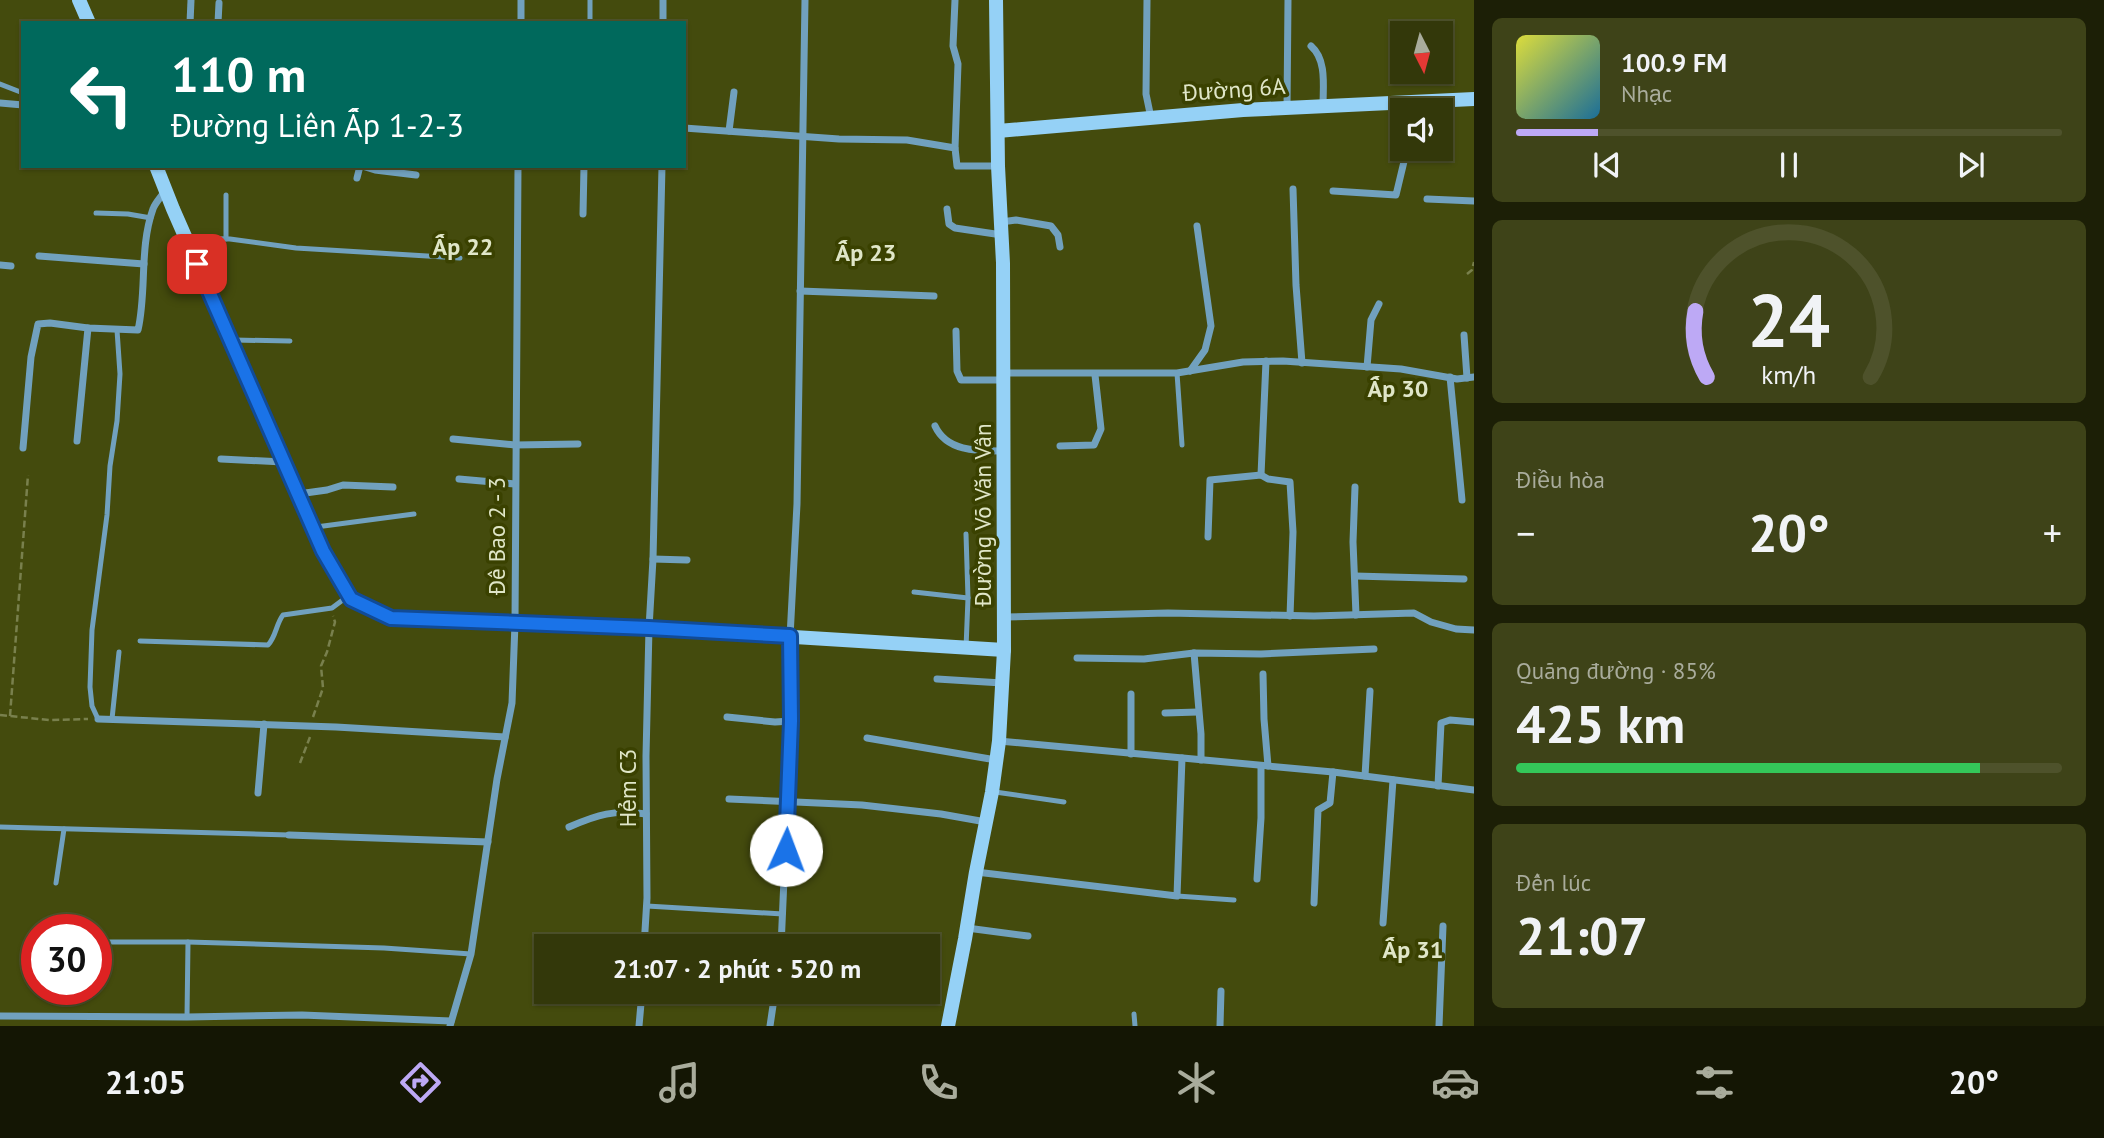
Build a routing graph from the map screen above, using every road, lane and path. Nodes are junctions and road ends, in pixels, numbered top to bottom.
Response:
1 (79, 0) edge
2 (191, 0) edge
3 (521, 0) edge
4 (590, 0) edge
5 (663, 0) edge
6 (805, 0) edge
7 (955, 0) edge
8 (996, 0) edge
9 (1147, 0) edge
10 (1288, 0) edge
11 (219, 3) dead end
12 (88, 21) edge
13 (190, 21) edge
14 (218, 21) edge
15 (521, 21) edge
16 (590, 21) edge
17 (663, 21) edge
18 (1311, 46) dead end
19 (0, 84) edge
20 (21, 92) edge
21 (734, 92) dead end
22 (1474, 99) edge
23 (0, 103) edge
24 (21, 105) edge
25 (1323, 106) junction
26 (1287, 108) junction
27 (1152, 118) junction
28 (686, 128) edge
29 (729, 131) junction
30 (998, 131) junction
31 (803, 135) junction
32 (955, 148) junction
33 (1403, 161) edge
34 (998, 166) junction
35 (161, 168) edge
36 (360, 168) edge
37 (368, 168) edge
38 (518, 168) edge
39 (584, 168) edge
40 (662, 168) edge
41 (416, 175) dead end
42 (357, 178) dead end
43 (1293, 188) dead end
44 (165, 191) junction
45 (1333, 191) dead end
46 (226, 195) dead end
47 (1427, 199) dead end
48 (1474, 201) edge
49 (947, 209) dead end
50 (96, 213) dead end
51 (583, 214) dead end
52 (151, 218) junction
53 (1197, 226) dead end
54 (1002, 228) junction
55 (185, 238) junction
56 (226, 239) junction
57 (1060, 247) dead end
58 (39, 256) dead end
59 (460, 258) dead end
60 (1474, 262) edge
61 (144, 264) junction
62 (0, 265) edge
63 (10, 266) dead end
64 (1466, 274) dead end
65 (800, 291) junction
66 (934, 296) dead end
67 (1379, 304) dead end
68 (88, 328) junction
69 (117, 330) junction
70 (956, 331) dead end
71 (1464, 335) dead end
72 (230, 340) junction
73 (290, 341) dead end
74 (1266, 362) junction
75 (1302, 363) junction
76 (1367, 367) junction
77 (1190, 371) junction
78 (1177, 373) junction
79 (1095, 375) junction
80 (1004, 377) junction
81 (1450, 377) junction
82 (1471, 377) edge
83 (935, 426) dead end
84 (453, 439) dead end
85 (77, 441) dead end
86 (578, 444) dead end
87 (515, 445) junction
88 (1182, 445) dead end
89 (1060, 446) dead end
90 (23, 448) dead end
91 (1004, 451) junction
92 (221, 459) dead end
93 (284, 462) junction
94 (28, 475) dead end
95 (1261, 475) junction
96 (459, 479) dead end
97 (515, 484) junction
98 (393, 488) dead end
99 (1355, 488) dead end
100 (298, 494) junction
101 (1462, 500) dead end
102 (414, 514) dead end
103 (313, 528) junction
104 (966, 534) dead end
105 (1208, 537) dead end
106 (653, 559) junction
107 (687, 560) dead end
108 (1354, 576) junction
109 (1464, 579) dead end
110 (914, 592) dead end
111 (348, 596) junction
112 (968, 598) junction
113 (332, 608) junction
114 (1290, 615) junction
115 (1356, 615) junction
116 (1005, 617) junction
117 (515, 623) junction
118 (649, 628) junction
119 (1474, 630) edge
120 (790, 636) junction
121 (140, 641) dead end
122 (966, 648) junction
123 (1374, 649) dead end
124 (1004, 650) junction
125 (119, 652) dead end
126 (1194, 653) junction
127 (1077, 658) dead end
128 (1263, 674) dead end
129 (937, 679) dead end
130 (1002, 683) junction
131 (1370, 691) dead end
132 (1130, 694) dead end
133 (1198, 712) junction
134 (1165, 713) dead end
135 (0, 715) edge
136 (10, 716) junction
137 (727, 717) dead end
138 (98, 719) junction
139 (112, 719) junction
140 (791, 721) junction
141 (1474, 722) edge
142 (264, 724) junction
143 (311, 726) junction
144 (505, 737) junction
145 (867, 738) dead end
146 (999, 741) junction
147 (1131, 754) junction
148 (1182, 758) junction
149 (996, 760) junction
150 (1201, 760) junction
151 (300, 764) dead end
152 (1264, 766) junction
153 (1333, 772) junction
154 (1365, 776) junction
155 (1393, 780) junction
156 (1438, 786) junction
157 (1474, 790) edge
158 (992, 792) junction
159 (258, 793) dead end
160 (729, 799) dead end
161 (1064, 802) dead end
162 (788, 803) junction
163 (646, 814) junction
164 (986, 823) junction
165 (0, 827) edge
166 (569, 827) dead end
167 (64, 829) junction
168 (289, 835) joint
169 (488, 842) junction
170 (976, 872) junction
171 (1257, 879) dead end
172 (57, 883) dead end
173 (1177, 895) junction
174 (1234, 900) dead end
175 (1314, 903) dead end
176 (647, 906) junction
177 (783, 914) junction
178 (1383, 923) dead end
179 (1443, 926) dead end
180 (967, 928) junction
181 (646, 934) edge
182 (782, 934) edge
183 (1028, 936) dead end
184 (112, 942) edge
185 (188, 942) junction
186 (471, 954) junction
187 (1221, 991) dead end
188 (641, 1004) edge
189 (773, 1004) edge
190 (1134, 1014) dead end
191 (0, 1016) edge
192 (172, 1016) junction
193 (187, 1017) junction
194 (450, 1024) edge
195 (172, 1026) edge
196 (639, 1026) edge
197 (770, 1026) edge
198 (948, 1026) edge
199 (1135, 1026) edge
200 (1220, 1026) edge
201 (1439, 1026) edge

1 - 12 street
2 - 13 street
3 - 15 street
4 - 16 lane
5 - 17 street
6 - 31 street
7 - 32 street
8 - 30 street, Đường Võ Văn Vân
9 - 27 street
10 - 26 street
11 - 14 street
18 - 25 street
19 - 20 lane
21 - 29 street
22 - 25 street, Đường 6A
23 - 24 street
25 - 26 street, Đường 6A
26 - 27 street, Đường 6A
27 - 30 street, Đường 6A
28 - 29 street
29 - 31 street
30 - 34 street, Đường Võ Văn Vân
31 - 32 street
31 - 65 street
32 - 34 street
33 - 45 street
34 - 54 street, Đường Võ Văn Vân
35 - 44 street
36 - 42 street
37 - 41 street
38 - 87 street, Đê Bao 2 - 3
39 - 51 street
40 - 106 street, Hẻm C3
43 - 75 street
44 - 52 street
44 - 55 street
46 - 56 lane
47 - 48 street
49 - 54 street
50 - 52 lane
52 - 61 street
53 - 77 street
54 - 57 street
54 - 80 street, Đường Võ Văn Vân
55 - 56 lane
55 - 72 street
56 - 59 lane
58 - 61 street
60 - 64 path
61 - 69 street
62 - 63 street
65 - 66 street
65 - 120 street
67 - 76 street
68 - 69 street
68 - 85 street
68 - 90 street
69 - 138 lane
70 - 80 street
71 - 82 street
72 - 73 lane
72 - 93 street
74 - 75 street
74 - 77 street
74 - 95 street
75 - 76 street
76 - 81 street
77 - 78 street
78 - 79 street
78 - 88 lane
79 - 80 street
79 - 89 street
80 - 91 street, Đường Võ Văn Vân
81 - 82 street
81 - 101 street
83 - 91 street
84 - 87 street
86 - 87 street
87 - 97 street, Đê Bao 2 - 3
91 - 116 street, Đường Võ Văn Vân
92 - 93 street
93 - 100 street
94 - 136 path
95 - 105 street
95 - 114 street
96 - 97 street
97 - 117 street, Đê Bao 2 - 3
98 - 100 street
99 - 108 street
100 - 103 street
102 - 103 lane
103 - 111 street
104 - 112 lane
106 - 107 street
106 - 118 street, Hẻm C3
108 - 109 street
108 - 115 street
110 - 112 lane
111 - 113 lane
111 - 117 street
112 - 122 lane
113 - 121 lane
113 - 143 path
114 - 115 street
114 - 116 street
115 - 119 street
116 - 124 street, Đường Võ Văn Vân
117 - 118 street
117 - 144 street, Đê Bao 2 - 3
118 - 120 street
118 - 163 street, Hẻm C3
120 - 122 street
120 - 140 street
122 - 124 street
123 - 126 street
124 - 130 street, Đường Võ Văn Vân
125 - 139 lane
126 - 127 street
126 - 133 street
128 - 152 street
129 - 130 street
130 - 146 street, Đường Võ Văn Vân
131 - 154 street
132 - 147 street
133 - 134 street
133 - 150 street
135 - 136 path
136 - 138 path
137 - 140 street
138 - 139 street
139 - 142 street
140 - 162 street
141 - 156 street
142 - 143 street
142 - 159 street
143 - 144 street
143 - 151 path
144 - 169 street, Đê Bao 2 - 3
145 - 149 street
146 - 147 street
146 - 149 street, Đường Võ Văn Vân
147 - 148 street
148 - 150 street
148 - 173 street
149 - 158 street, Đường Võ Văn Vân
150 - 152 street
152 - 153 street
152 - 171 street
153 - 154 street
153 - 175 street
154 - 155 street
155 - 156 street
155 - 178 street
156 - 157 street
158 - 161 lane
158 - 164 street, Đường Võ Văn Vân
160 - 162 street
162 - 164 street
162 - 177 street
163 - 166 street
163 - 176 street, Hẻm C3
164 - 170 street, Đường Võ Văn Vân
165 - 167 lane
167 - 168 lane
167 - 172 lane
168 - 169 street
169 - 186 street, Đê Bao 2 - 3
170 - 173 street
170 - 180 street, Đường Võ Văn Vân
173 - 174 lane
176 - 177 lane
176 - 181 street, Hẻm C3
177 - 182 street
179 - 201 street
180 - 183 street
180 - 198 street, Đường Võ Văn Vân
184 - 185 lane
185 - 186 lane
185 - 193 lane
186 - 194 street, Đê Bao 2 - 3
187 - 200 street
188 - 196 street
189 - 197 street
190 - 199 lane
191 - 192 street
192 - 193 street
192 - 195 street
193 - 194 street

